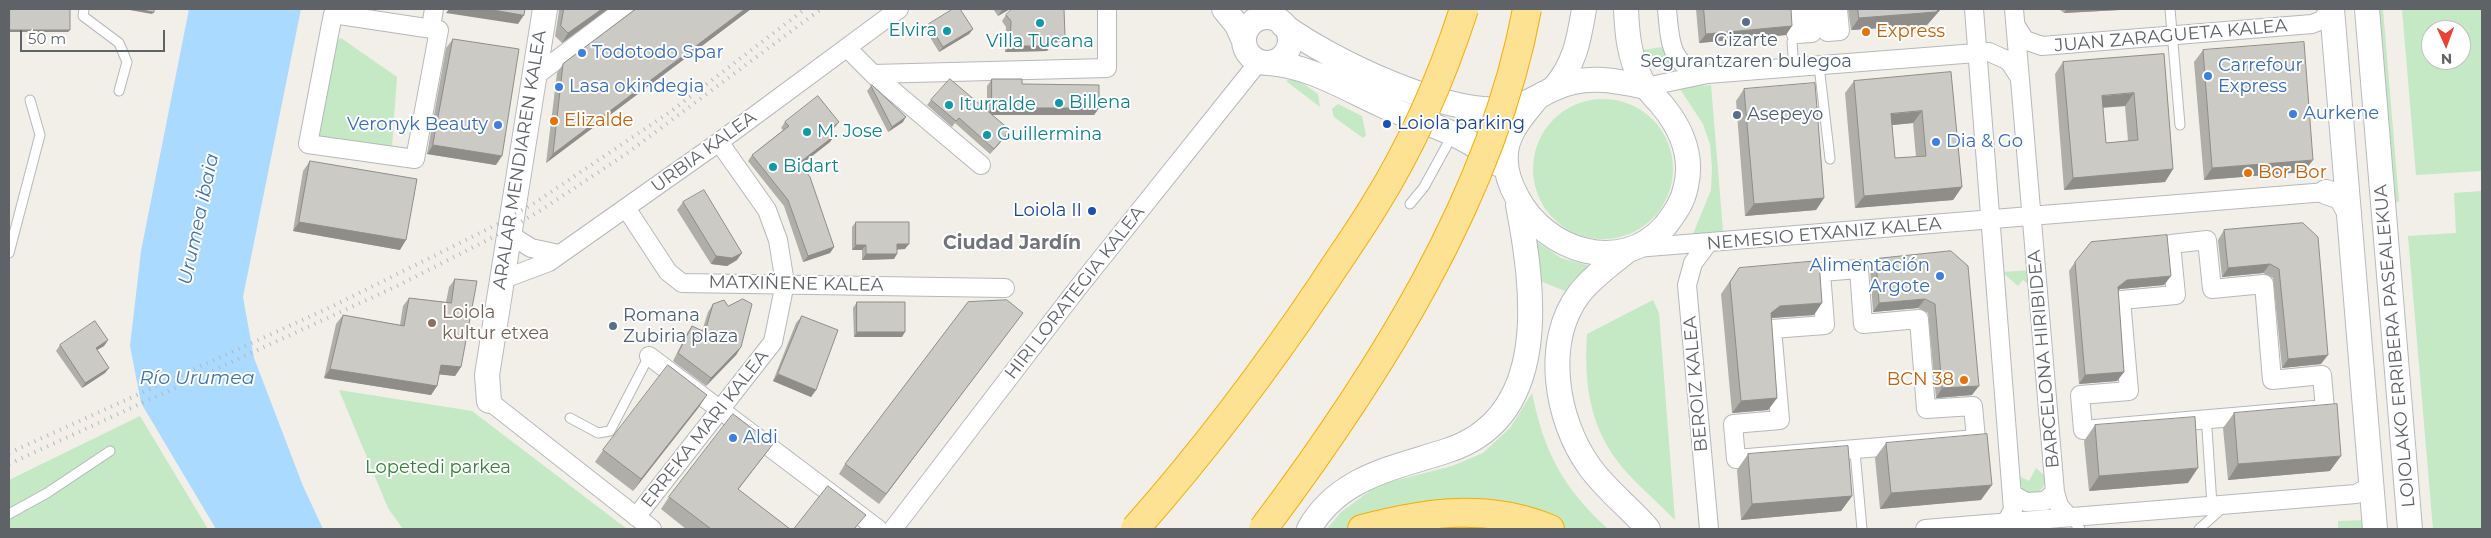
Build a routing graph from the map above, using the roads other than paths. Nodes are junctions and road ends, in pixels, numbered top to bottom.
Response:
1 (84, 9) edge
2 (545, 9) edge
3 (624, 9) edge
4 (899, 9) edge
5 (1107, 9) edge
6 (1224, 9) edge
7 (1464, 9) edge
8 (1527, 9) edge
9 (1584, 9) edge
10 (1626, 9) edge
11 (1667, 9) edge
12 (1794, 9) edge
13 (1810, 9) edge
14 (1825, 9) edge
15 (1838, 9) edge
16 (1974, 9) edge
17 (2170, 9) edge
18 (2331, 9) edge
19 (2367, 9) edge
20 (2015, 16) edge
21 (1275, 18) edge
22 (1976, 30) junction
23 (2172, 36) junction
24 (1792, 42) edge
25 (848, 48) junction
26 (1978, 53) junction
27 (1256, 54) junction
28 (1955, 55) junction
29 (1820, 66) junction
30 (1794, 68) junction
31 (873, 74) junction
32 (1707, 74) junction
33 (534, 78) junction
34 (2020, 79) junction
35 (1648, 82) junction
36 (119, 91) dead end
37 (1545, 94) junction
38 (30, 100) dead end
39 (2180, 125) dead end
40 (1453, 133) junction
41 (720, 142) junction
42 (308, 144) joint
43 (1830, 159) dead end
44 (2380, 163) junction
45 (980, 165) dead end
46 (1507, 176) junction
47 (2030, 196) junction
48 (1517, 198) junction
49 (2340, 198) junction
50 (1990, 200) junction
51 (1410, 204) dead end
52 (626, 208) junction
53 (2052, 214) junction
54 (2032, 216) junction
55 (2012, 218) junction
56 (1992, 220) junction
57 (1969, 222) junction
58 (509, 234) junction
59 (2034, 237) junction
60 (1992, 241) junction
61 (1708, 243) junction
62 (1631, 250) junction
63 (9, 253) edge
64 (559, 254) junction
65 (501, 280) junction
66 (785, 283) junction
67 (1005, 288) dead end
68 (649, 356) joint
69 (489, 401) joint
70 (720, 410) junction
71 (570, 418) dead end
72 (2223, 418) joint
73 (2207, 429) dead end
74 (1976, 439) joint
75 (110, 451) dead end
76 (1855, 452) dead end
77 (2371, 475) junction
78 (2055, 492) junction
79 (2012, 494) junction
80 (2220, 505) junction
81 (9, 514) edge
82 (636, 516) junction
83 (2006, 522) junction
84 (2074, 523) edge
85 (652, 529) edge
86 (878, 529) edge
87 (894, 529) edge
88 (1135, 529) edge
89 (1263, 529) edge
90 (1309, 529) edge
91 (1362, 529) edge
92 (1550, 529) edge
93 (1648, 529) edge
94 (1708, 529) edge
95 (1862, 529) edge
96 (1925, 529) edge
97 (2199, 529) edge
98 (2375, 529) edge
99 (2410, 529) edge

1 - 36 lane
2 - 33 main road, ARALAR MENDIAREN KALEA
3 - 33 street
4 - 25 street, URBIA KALEA
5 - 31 street
6 - 27 main road
7 - 88 highway, bridge
8 - 89 highway, bridge
9 - 37 main road
10 - 35 main road
11 - 32 street
12 - 13 street
14 - 15 street
16 - 22 street
17 - 23 lane
18 - 23 street, JUAN ZARAGUETA KALEA
18 - 49 main road, LOIOLAKO ERRIBERA PASEALEKUA
19 - 44 main road, LOIOLAKO ERRIBERA PASEALEKUA
20 - 23 street, JUAN ZARAGUETA KALEA
20 - 34 street, BARCELONA HIRIBIDEA
21 - 27 main road
21 - 27 main road
21 - 37 main road
22 - 26 street
22 - 28 street
23 - 39 lane
24 - 30 lane
25 - 31 street
25 - 41 street, URBIA KALEA
26 - 28 street
26 - 34 street
26 - 50 street
27 - 40 main road
27 - 87 street, HIRI LORATEGIA KALEA
28 - 29 street
29 - 30 street
29 - 43 lane
30 - 32 street
31 - 45 street
32 - 35 street
33 - 58 main road, ARALAR MENDIAREN KALEA
34 - 47 street, BARCELONA HIRIBIDEA
35 - 37 main road
35 - 62 main road
37 - 46 main road
38 - 63 lane
40 - 46 main road
40 - 51 lane
41 - 52 street, URBIA KALEA
41 - 66 street
42 - 42 street
44 - 49 main road, LOIOLAKO ERRIBERA PASEALEKUA
44 - 99 main road, LOIOLAKO ERRIBERA PASEALEKUA
46 - 48 main road
47 - 54 street, BARCELONA HIRIBIDEA
47 - 55 street
48 - 62 main road
48 - 90 main road
49 - 53 street, NEMESIO ETXANIZ KALEA
49 - 77 main road, LOIOLAKO ERRIBERA PASEALEKUA
50 - 55 street
50 - 56 street
52 - 64 street, URBIA KALEA
52 - 66 street, MATXIÑENE KALEA
53 - 54 street, NEMESIO ETXANIZ KALEA
53 - 59 street
54 - 55 street, NEMESIO ETXANIZ KALEA
54 - 59 street, BARCELONA HIRIBIDEA
55 - 56 street, NEMESIO ETXANIZ KALEA
56 - 57 street, NEMESIO ETXANIZ KALEA
56 - 60 street
57 - 60 street
57 - 61 street, NEMESIO ETXANIZ KALEA
58 - 64 street
58 - 65 main road, ARALAR MENDIAREN KALEA
59 - 78 street, BARCELONA HIRIBIDEA
60 - 79 street
61 - 62 street, NEMESIO ETXANIZ KALEA
61 - 94 street, BEROIZ KALEA
62 - 93 main road
64 - 65 street, URBIA KALEA
65 - 69 main road, ARALAR MENDIAREN KALEA
66 - 67 street, MATXIÑENE KALEA
66 - 70 street, ERREKA MARI KALEA
68 - 70 street
68 - 71 lane
69 - 82 street
70 - 82 street, ERREKA MARI KALEA
70 - 86 street
72 - 72 street
73 - 80 lane
74 - 74 street
75 - 81 lane
76 - 95 lane
77 - 80 street
77 - 98 main road, LOIOLAKO ERRIBERA PASEALEKUA
78 - 79 street
78 - 84 street, BARCELONA HIRIBIDEA
79 - 83 street
80 - 84 street
80 - 97 lane
82 - 85 street
83 - 84 street
83 - 96 street
91 - 92 highway

